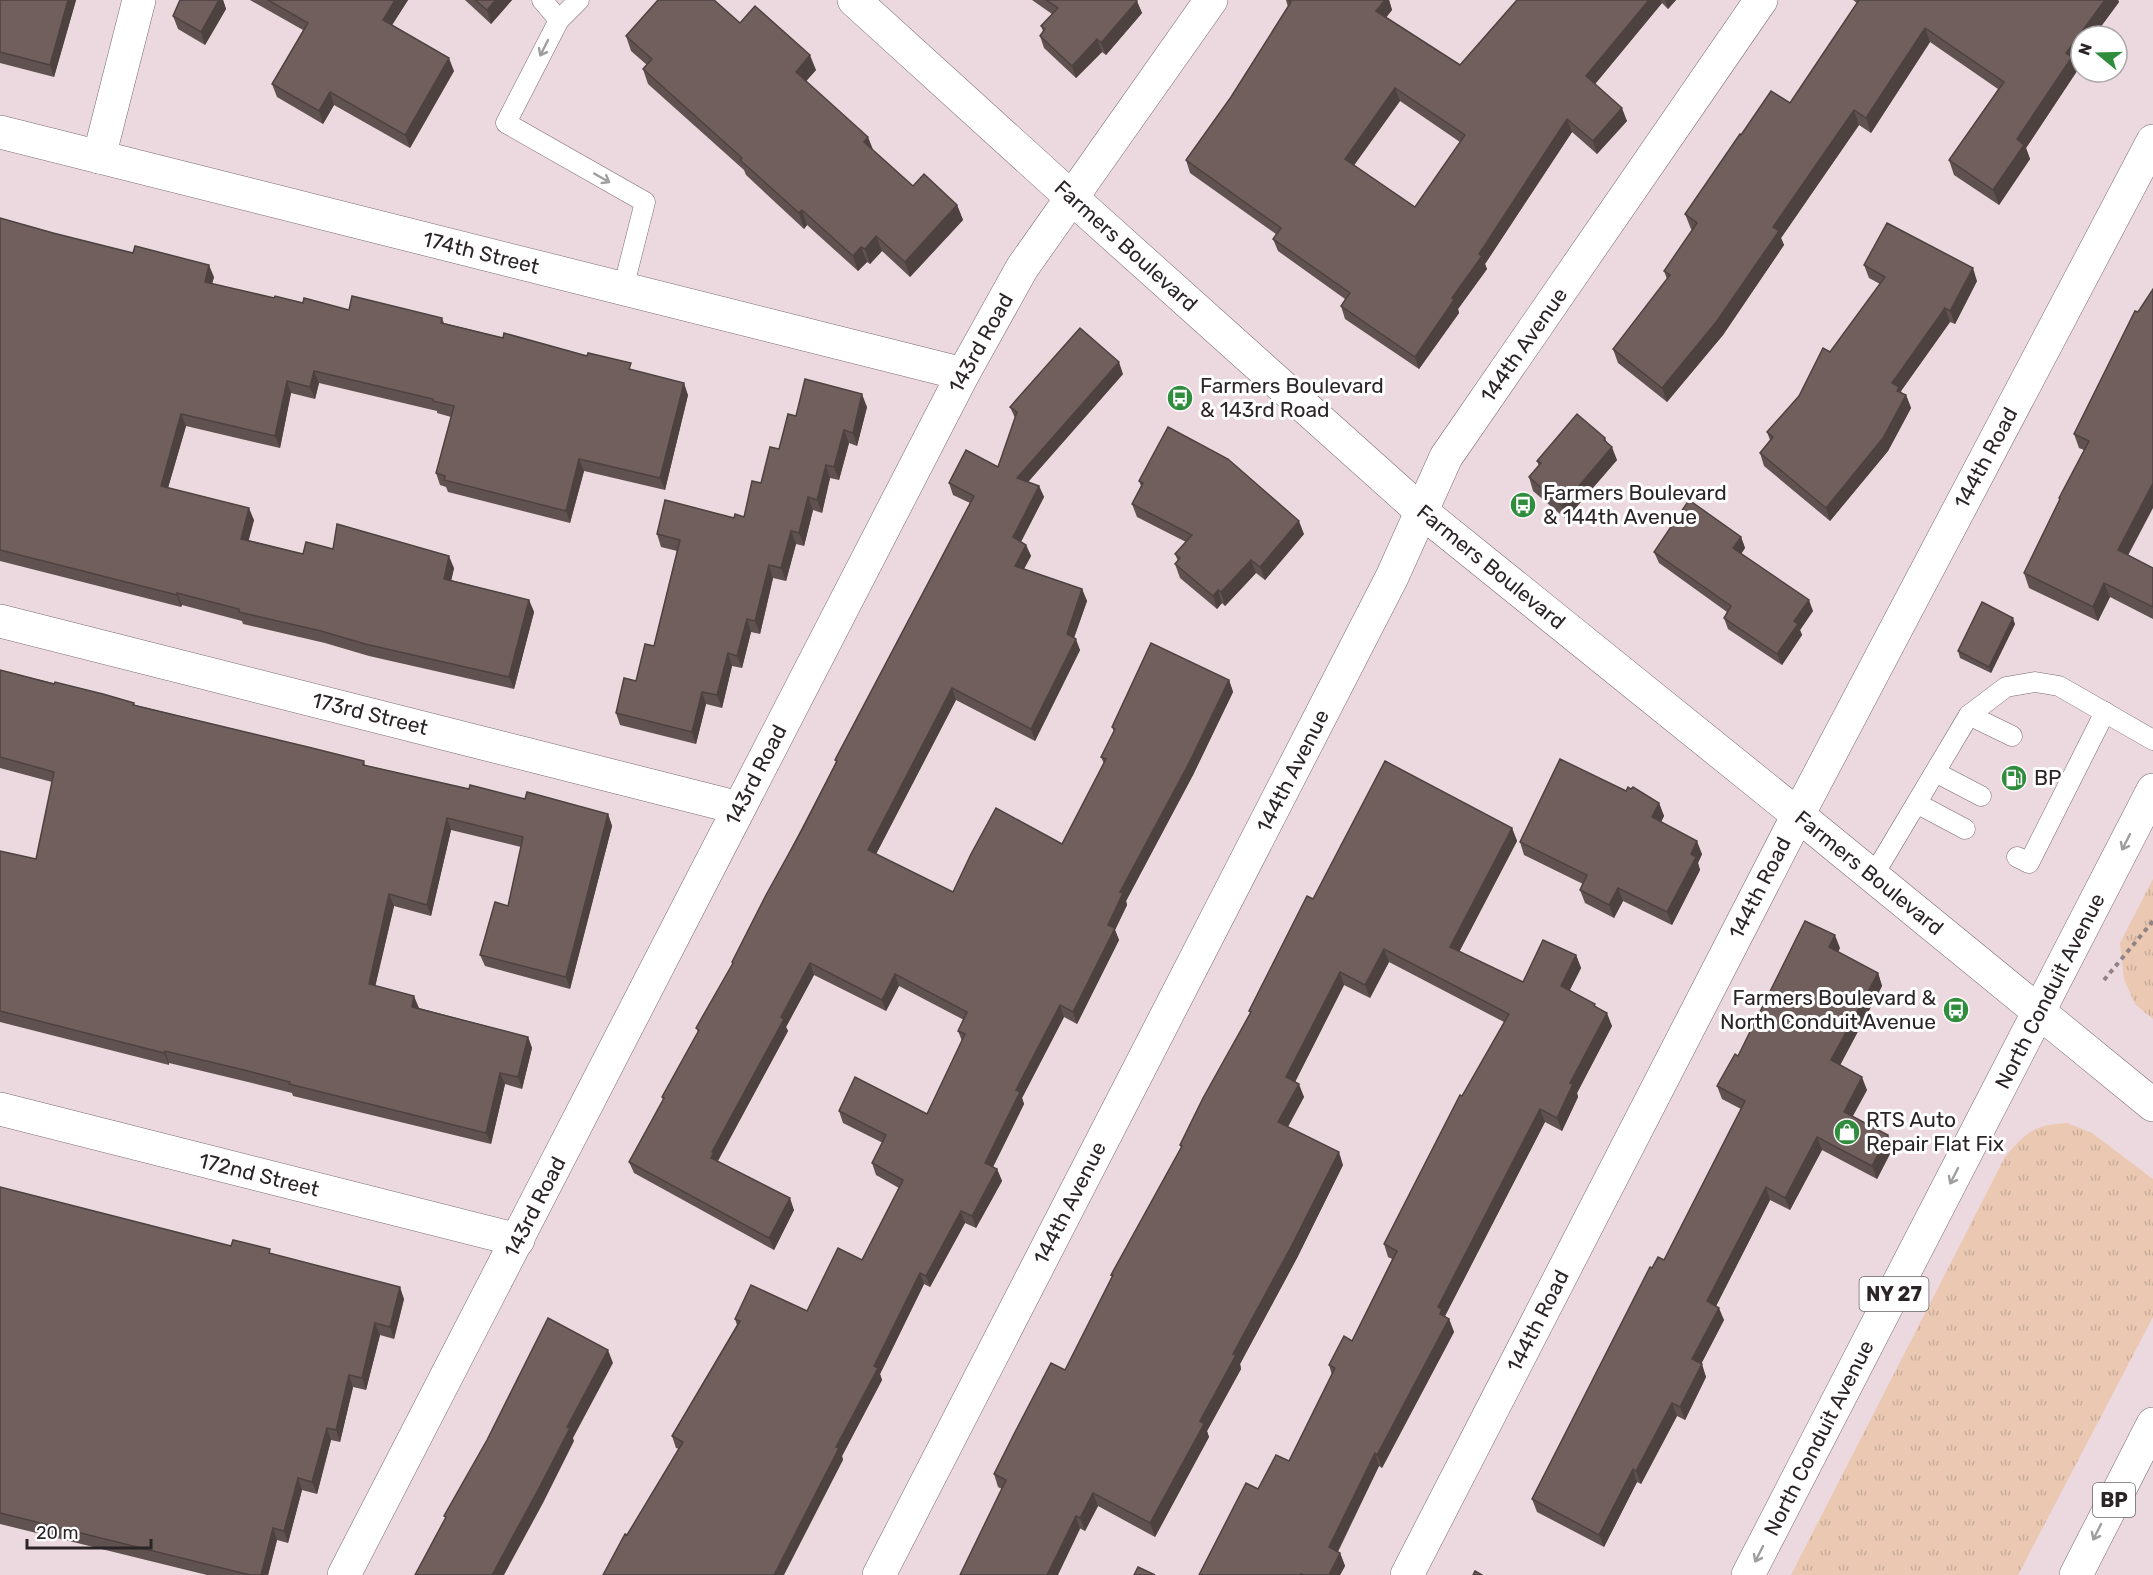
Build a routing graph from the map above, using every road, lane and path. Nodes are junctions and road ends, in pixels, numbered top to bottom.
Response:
1 (139, 0) edge
2 (542, 0) edge
3 (579, 0) edge
4 (854, 0) edge
5 (1211, 0) edge
6 (1761, 0) edge
7 (559, 20) junction
8 (0, 132) edge
9 (2153, 141) edge
10 (99, 157) junction
11 (1072, 198) junction
12 (623, 289) junction
13 (963, 374) junction
14 (1421, 511) junction
15 (0, 621) edge
16 (2105, 712) junction
17 (1970, 715) junction
18 (2012, 736) dead end
19 (2153, 740) edge
20 (1936, 773) junction
21 (2153, 790) edge
22 (1981, 796) dead end
23 (1918, 804) junction
24 (739, 807) junction
25 (1798, 815) junction
26 (1965, 829) dead end
27 (2017, 857) dead end
28 (1873, 876) junction
29 (2153, 921) edge
30 (2104, 980) dead end
31 (2038, 1011) junction
32 (2153, 1105) edge
33 (0, 1109) edge
34 (518, 1240) junction
35 (2153, 1424) edge
36 (344, 1575) edge
37 (879, 1575) edge
38 (1407, 1575) edge
39 (1748, 1575) edge
40 (2076, 1575) edge

1 - 10 main road
2 - 7 lane
3 - 7 lane
4 - 11 main road, Farmers Boulevard
5 - 11 main road, 143rd Road
6 - 14 main road, 144th Avenue
7 -> 12 lane
8 - 10 main road, 174th Street
9 - 25 main road, 144th Road
10 - 12 main road, 174th Street
11 - 13 main road, 143rd Road
11 - 14 main road, Farmers Boulevard
12 - 13 main road, 174th Street
13 - 24 main road, 143rd Road
14 - 25 main road, Farmers Boulevard
14 - 37 main road, 144th Avenue
15 - 24 main road, 173rd Street
16 - 17 lane
16 - 19 lane
16 - 27 lane
17 - 18 lane
17 - 20 lane
20 - 22 lane
20 - 23 lane
21 -> 31 main road, North Conduit Avenue / NY 27
23 - 26 lane
23 - 28 lane
24 - 34 main road, 143rd Road
25 - 28 main road, Farmers Boulevard
25 - 38 main road, 144th Road
28 - 31 main road, Farmers Boulevard
29 - 30 path
31 - 32 main road, Farmers Boulevard
31 -> 39 main road, North Conduit Avenue / NY 27
33 - 34 main road, 172nd Street
34 - 36 main road, 143rd Road
35 -> 40 main road, BP

